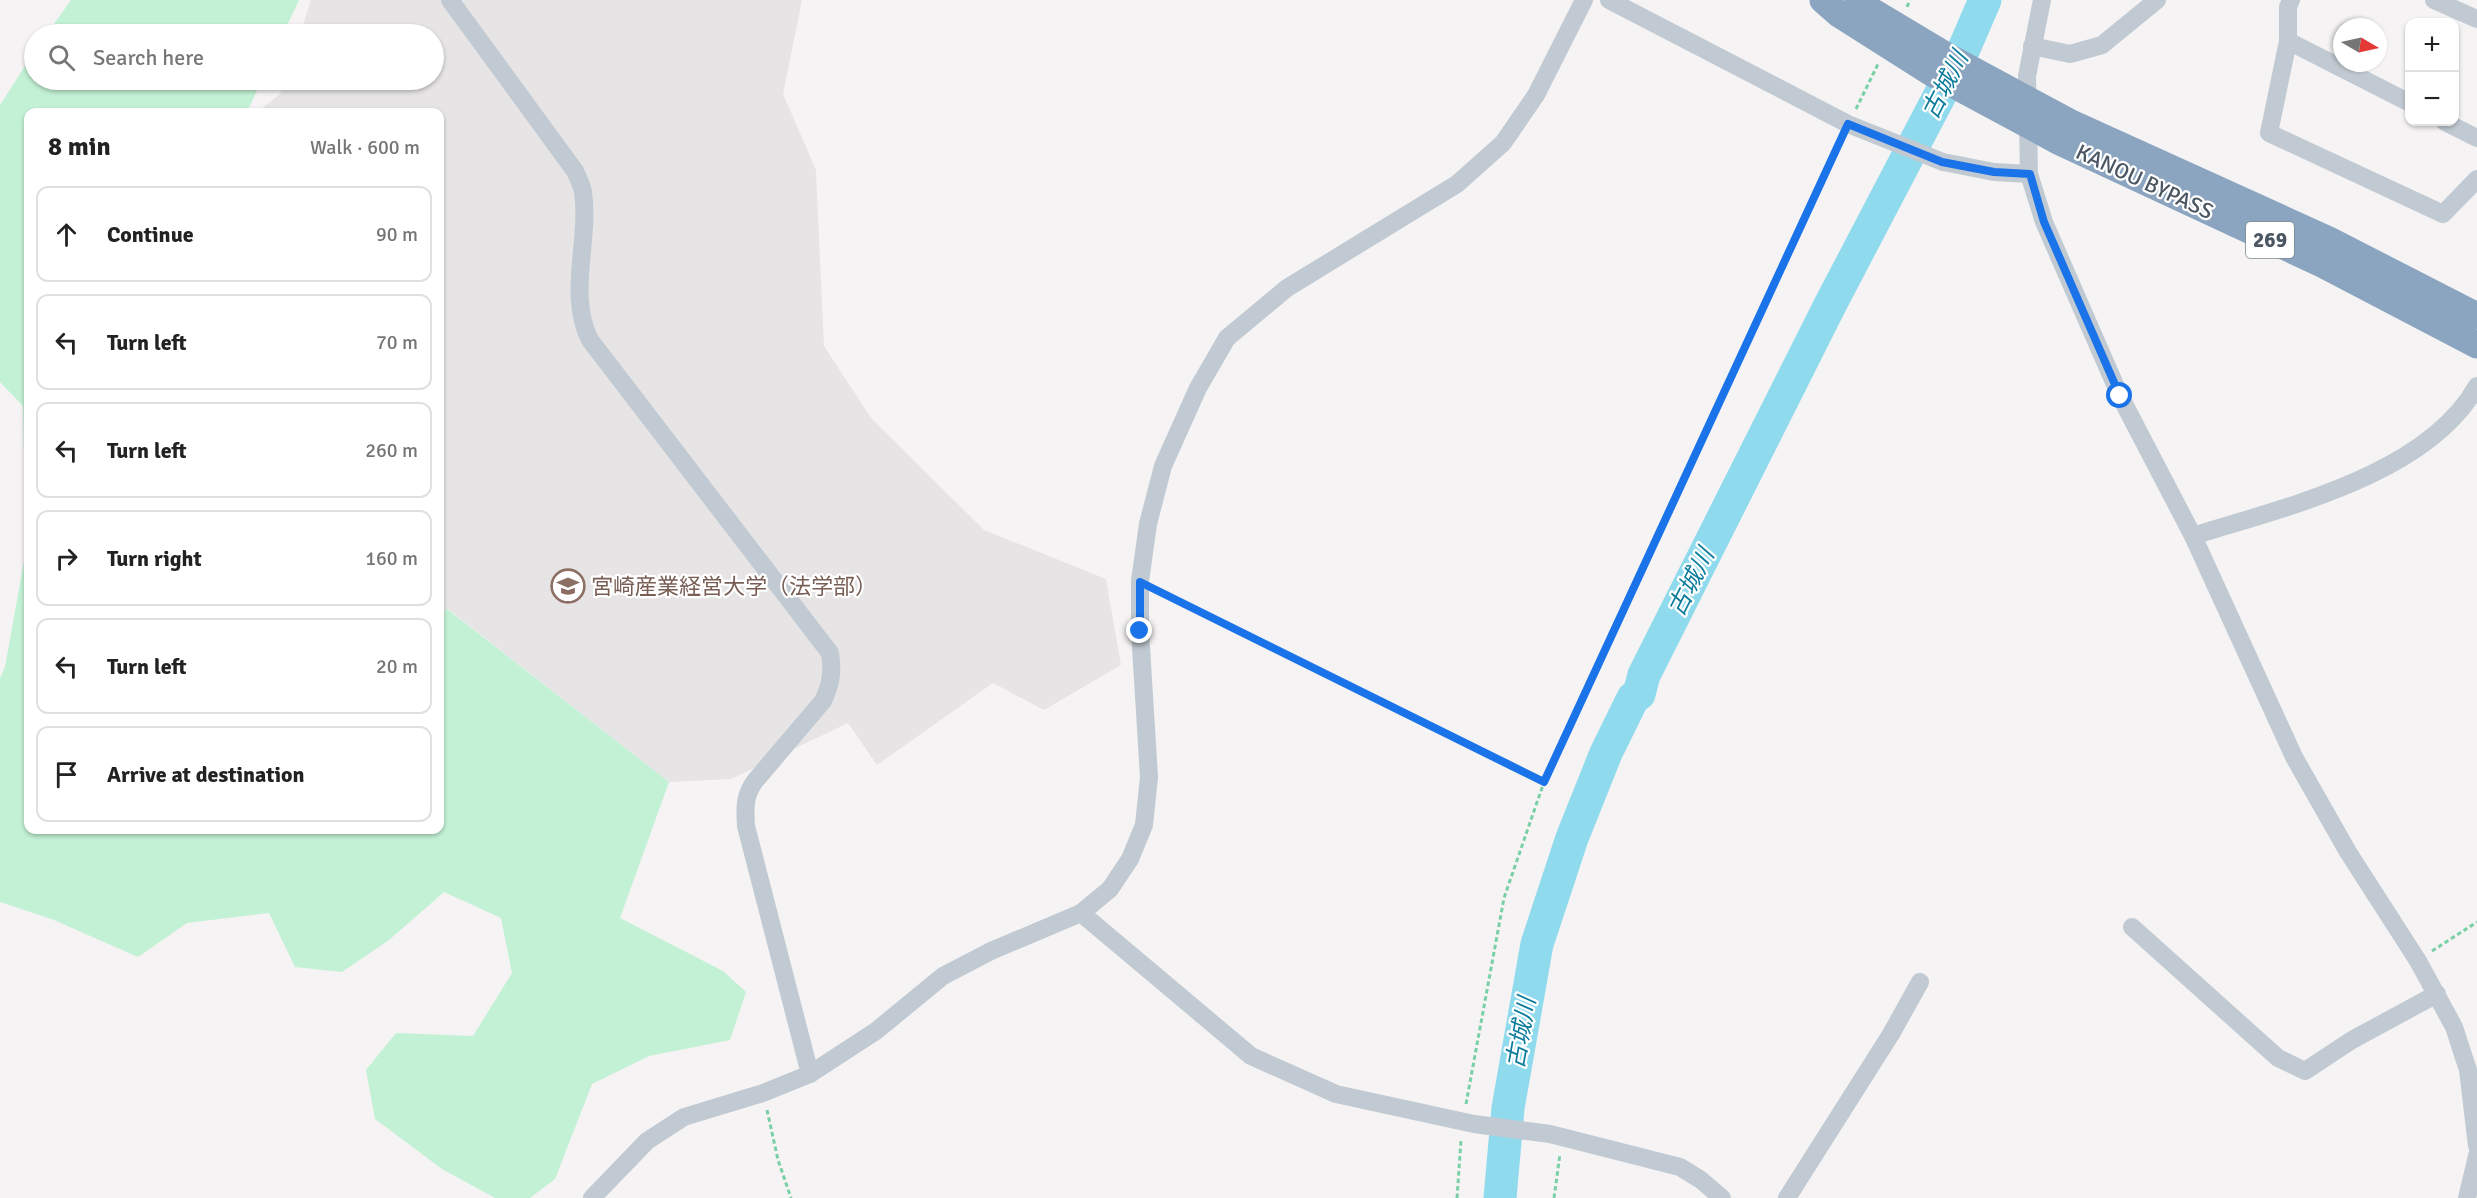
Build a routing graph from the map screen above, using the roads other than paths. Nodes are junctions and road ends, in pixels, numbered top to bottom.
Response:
1 (450, 0) edge
2 (1584, 0) edge
3 (1609, 0) edge
4 (1823, 0) edge
5 (1858, 0) edge
6 (2042, 0) edge
7 (2157, 0) edge
8 (2291, 0) edge
9 (2433, 0) edge
10 (2477, 19) edge
11 (2288, 41) junction
12 (2032, 46) junction
13 (2405, 101) edge
14 (2453, 126) edge
15 (2064, 132) junction
16 (2477, 138) edge
17 (2030, 174) junction
18 (2477, 179) edge
19 (2477, 316) edge
20 (2477, 345) edge
21 (2477, 386) edge
22 (2193, 536) junction
23 (1081, 913) junction
24 (2132, 927) dead end
25 (1920, 982) dead end
26 (2437, 994) junction
27 (810, 1074) junction
28 (2477, 1146) edge
29 (2477, 1156) edge
30 (592, 1198) edge
31 (1722, 1198) edge
32 (1786, 1198) edge
33 (2467, 1198) edge

1 - 27 street
2 - 23 street
3 - 17 street
4 - 15 highway, KANOU BYPASS / 269
5 - 15 highway, KANOU BYPASS / 269
6 - 12 street
7 - 12 street
8 - 11 street
9 - 10 street
11 - 13 street
11 - 18 street
12 - 17 street
14 - 16 street
15 - 19 highway, KANOU BYPASS / 269
15 - 20 highway, KANOU BYPASS / 269
17 - 22 street
21 - 22 street
22 - 26 street
23 - 27 street
23 - 31 street
24 - 26 street
25 - 32 street
26 - 28 street
27 - 30 street
29 - 33 street

